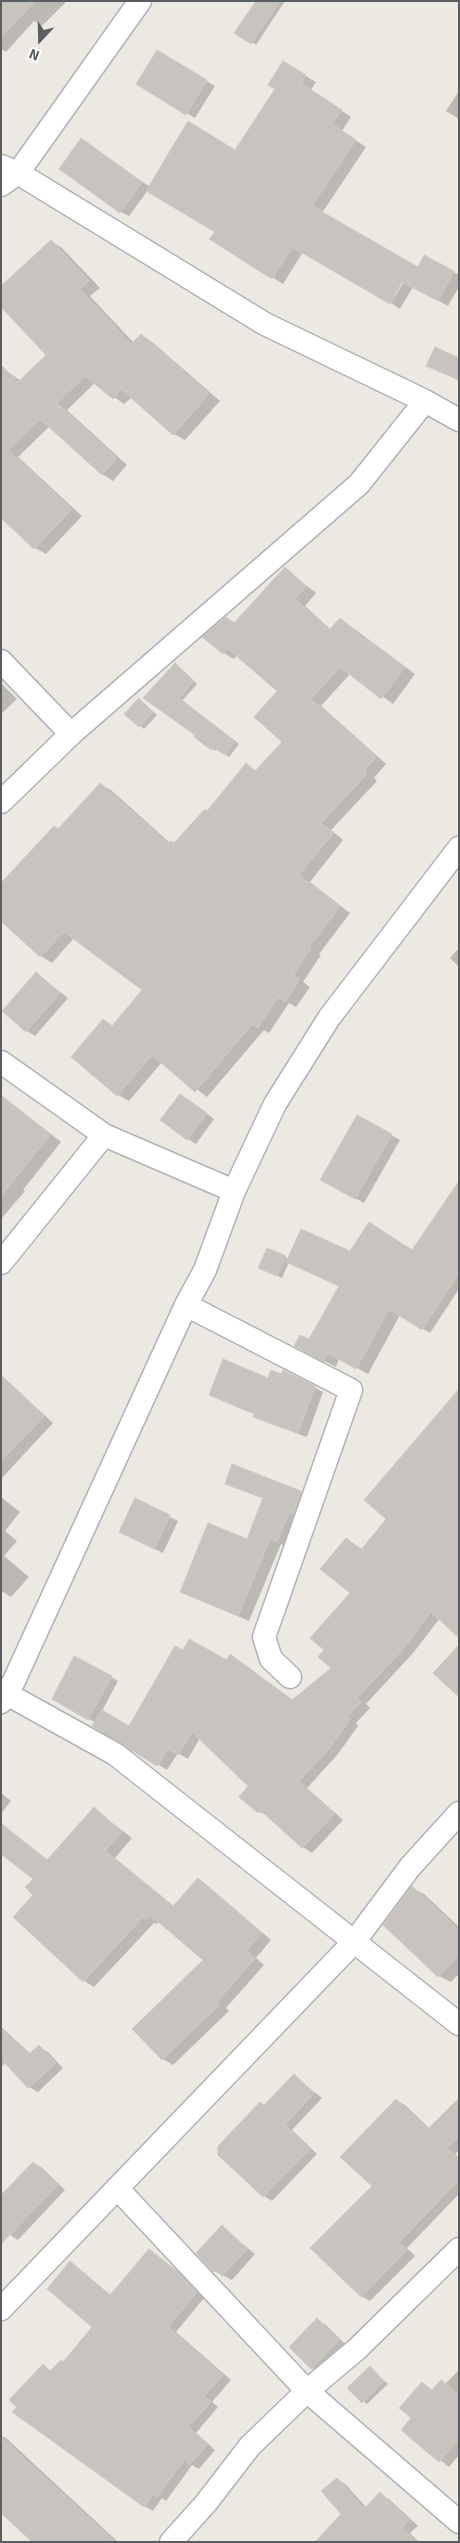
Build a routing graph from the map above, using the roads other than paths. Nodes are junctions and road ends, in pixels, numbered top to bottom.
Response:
1 (140, 1) edge
2 (7, 175) edge
3 (425, 401) junction
4 (459, 420) edge
5 (1, 661) edge
6 (71, 734) junction
7 (1, 802) edge
8 (459, 848) edge
9 (1, 1062) edge
10 (104, 1135) junction
11 (234, 1191) junction
12 (1, 1264) edge
13 (186, 1305) junction
14 (290, 1677) dead end
15 (4, 1698) edge
16 (459, 1813) edge
17 (354, 1942) junction
18 (459, 2024) edge
19 (117, 2188) junction
20 (459, 2249) edge
21 (1, 2309) edge
22 (306, 2391) junction
23 (459, 2522) edge
24 (171, 2542) edge

1 - 2 street
2 - 3 street
3 - 4 street
3 - 6 street
5 - 6 street
6 - 7 street
8 - 11 street
9 - 10 street
10 - 11 street
10 - 12 street
11 - 13 street
13 - 14 street
13 - 15 street
15 - 17 street
16 - 17 street
17 - 18 street
17 - 19 street
19 - 21 street
19 - 22 street
20 - 22 street
22 - 23 street
22 - 24 street

